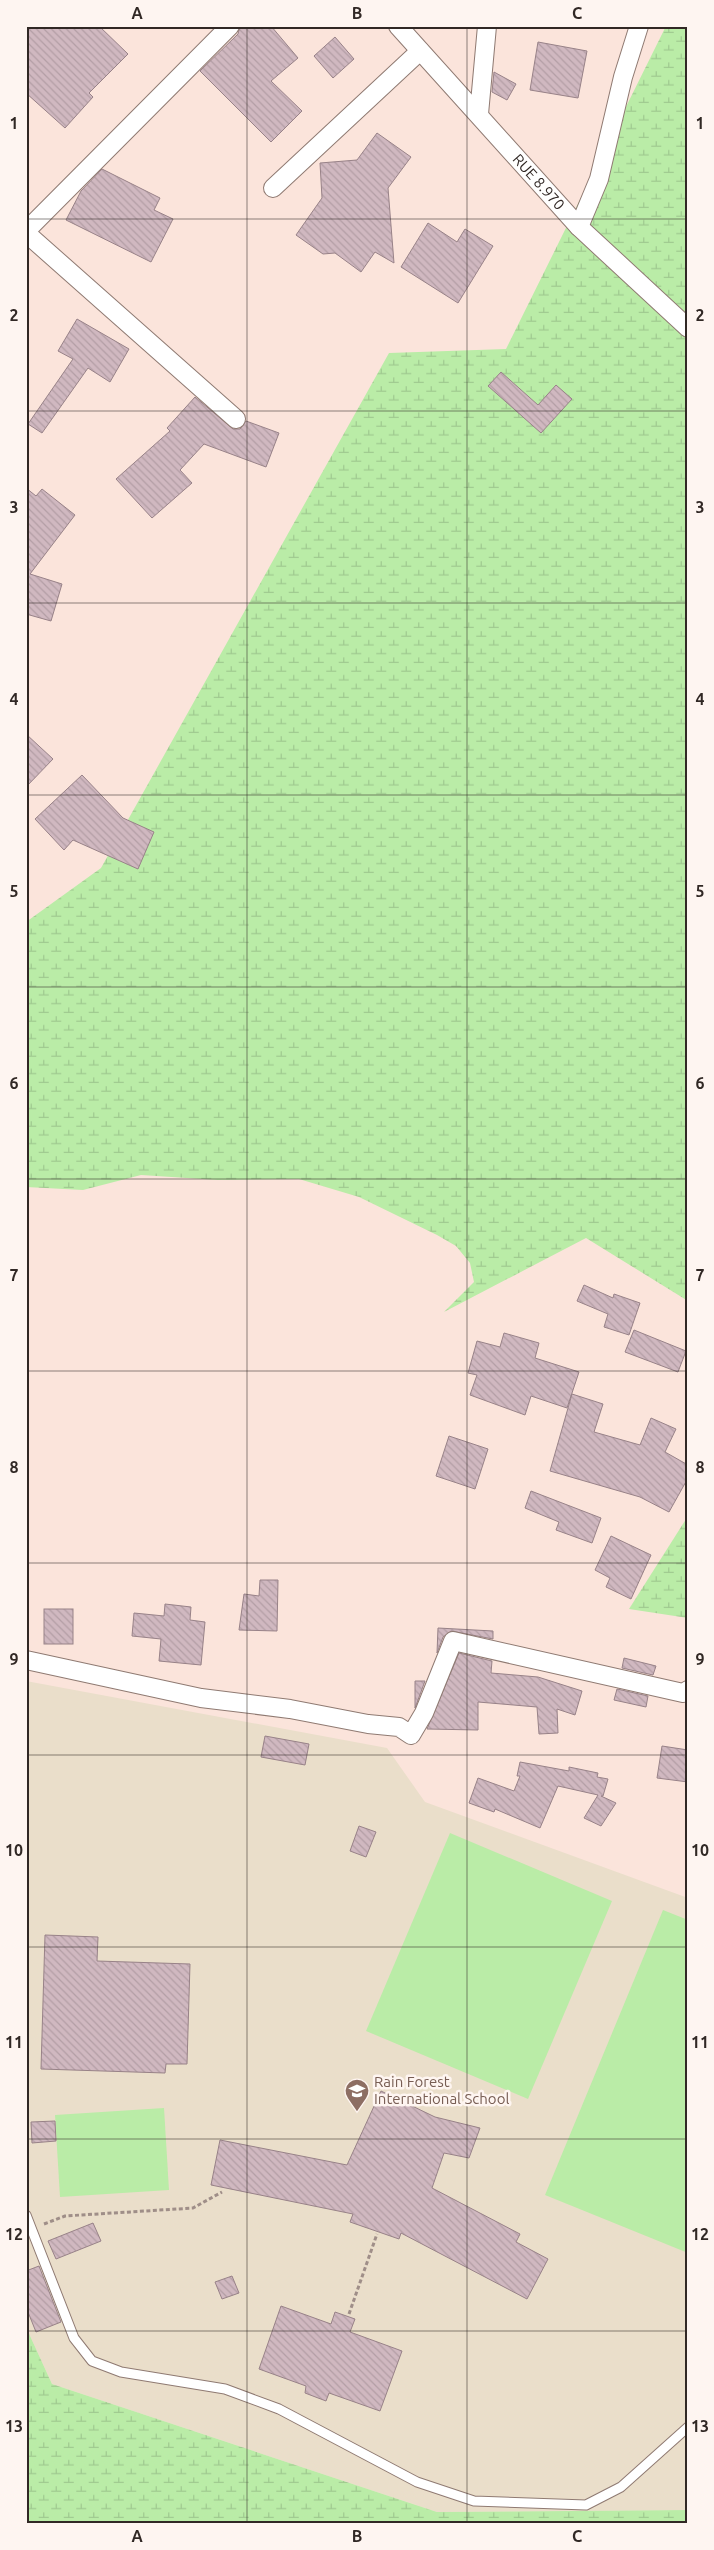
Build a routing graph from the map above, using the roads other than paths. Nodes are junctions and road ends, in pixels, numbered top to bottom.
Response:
1 (230, 26) edge
2 (398, 26) edge
3 (487, 26) edge
4 (639, 26) edge
5 (420, 51) junction
6 (479, 114) junction
7 (273, 188) dead end
8 (579, 227) junction
9 (26, 232) edge
10 (688, 328) edge
11 (236, 419) dead end
12 (26, 1660) edge
13 (688, 1690) edge
14 (26, 2215) edge
15 (688, 2427) edge

1 - 9 street
2 - 5 street, RUE 8.970
3 - 6 street
4 - 8 street
5 - 6 street, RUE 8.970
5 - 7 street
6 - 8 street, RUE 8.970
8 - 10 street, RUE 8.970
9 - 11 street
12 - 13 street
14 - 15 lane

